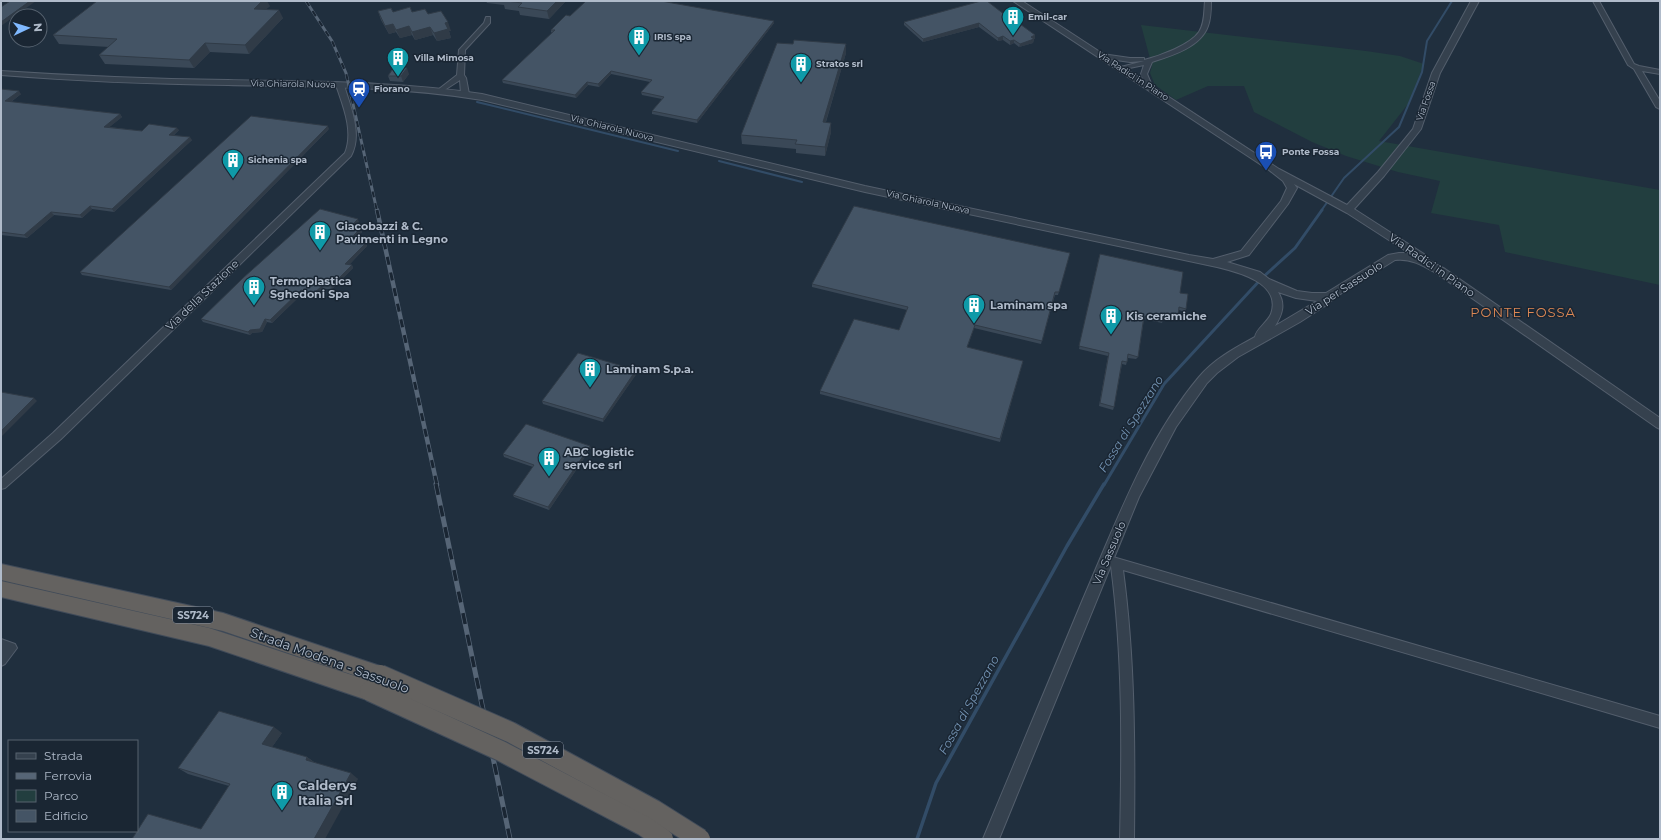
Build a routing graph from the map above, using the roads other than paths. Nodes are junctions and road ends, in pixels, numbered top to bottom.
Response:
1 (1017, 1) edge
2 (1208, 1) edge
3 (1475, 1) edge
4 (1596, 1) edge
5 (488, 18) dead end
6 (1102, 56) junction
7 (1130, 60) junction
8 (1152, 60) junction
9 (1120, 68) junction
10 (1637, 68) junction
11 (1660, 72) edge
12 (1, 73) edge
13 (460, 76) junction
14 (340, 85) junction
15 (1148, 86) junction
16 (441, 90) junction
17 (465, 94) junction
18 (1660, 107) edge
19 (1276, 171) junction
20 (1318, 195) junction
21 (1285, 202) junction
22 (1347, 210) junction
23 (1383, 231) junction
24 (1245, 253) junction
25 (1392, 257) junction
26 (1214, 262) junction
27 (1248, 270) junction
28 (1441, 272) junction
29 (1268, 284) junction
30 (1330, 296) junction
31 (1296, 319) joint
32 (1256, 340) junction
33 (1660, 424) edge
34 (1, 485) edge
35 (1111, 562) junction
36 (1, 572) edge
37 (1, 589) edge
38 (1, 645) edge
39 (1, 660) edge
40 (375, 683) junction
41 (1660, 722) edge
42 (663, 839) edge
43 (700, 839) edge
44 (990, 839) edge
45 (1126, 839) edge

1 - 6 street, Via Radici in Piano
2 - 8 street
3 - 22 street, Via Fossa
4 - 10 street
5 - 13 street
6 - 7 street
6 - 9 street, Via Radici in Piano
7 - 8 street
7 - 9 street
8 - 9 street
8 - 15 street
9 - 15 street, Via Radici in Piano
10 - 11 street
10 - 18 street
12 - 14 street, Via Ghiarola Nuova
13 - 16 street
13 - 17 street
14 - 16 street, Via Ghiarola Nuova
14 - 34 street, Via della Stazione
15 - 19 street, Via Radici in Piano
16 - 17 street, Via Ghiarola Nuova
17 - 26 street, Via Ghiarola Nuova
19 - 20 street, Via Radici in Piano
19 - 21 street
20 - 21 street
20 - 22 street, Via Radici in Piano
21 - 24 street
22 - 23 street, Via Radici in Piano
23 - 25 street
23 - 28 street, Via Radici in Piano
24 - 26 street
24 - 27 street
25 - 28 street
25 - 30 street, Via per Sassuolo
26 - 27 street, Via Ghiarola Nuova
27 - 29 street
28 - 33 street, Via Radici in Piano
29 - 30 street
29 - 32 street
30 - 31 street, Via per Sassuolo
31 - 32 street, Via Sassuolo
32 - 35 street, Via Sassuolo
35 - 41 street
35 - 44 street, Via Sassuolo
35 - 45 street
36 - 40 highway, Strada Modena - Sassuolo / SS724
37 - 40 highway, Strada Modena - Sassuolo / SS724
38 - 39 street
40 - 42 highway, Strada Modena - Sassuolo / SS724, bridge
40 - 43 highway, Strada Modena - Sassuolo / SS724, bridge

